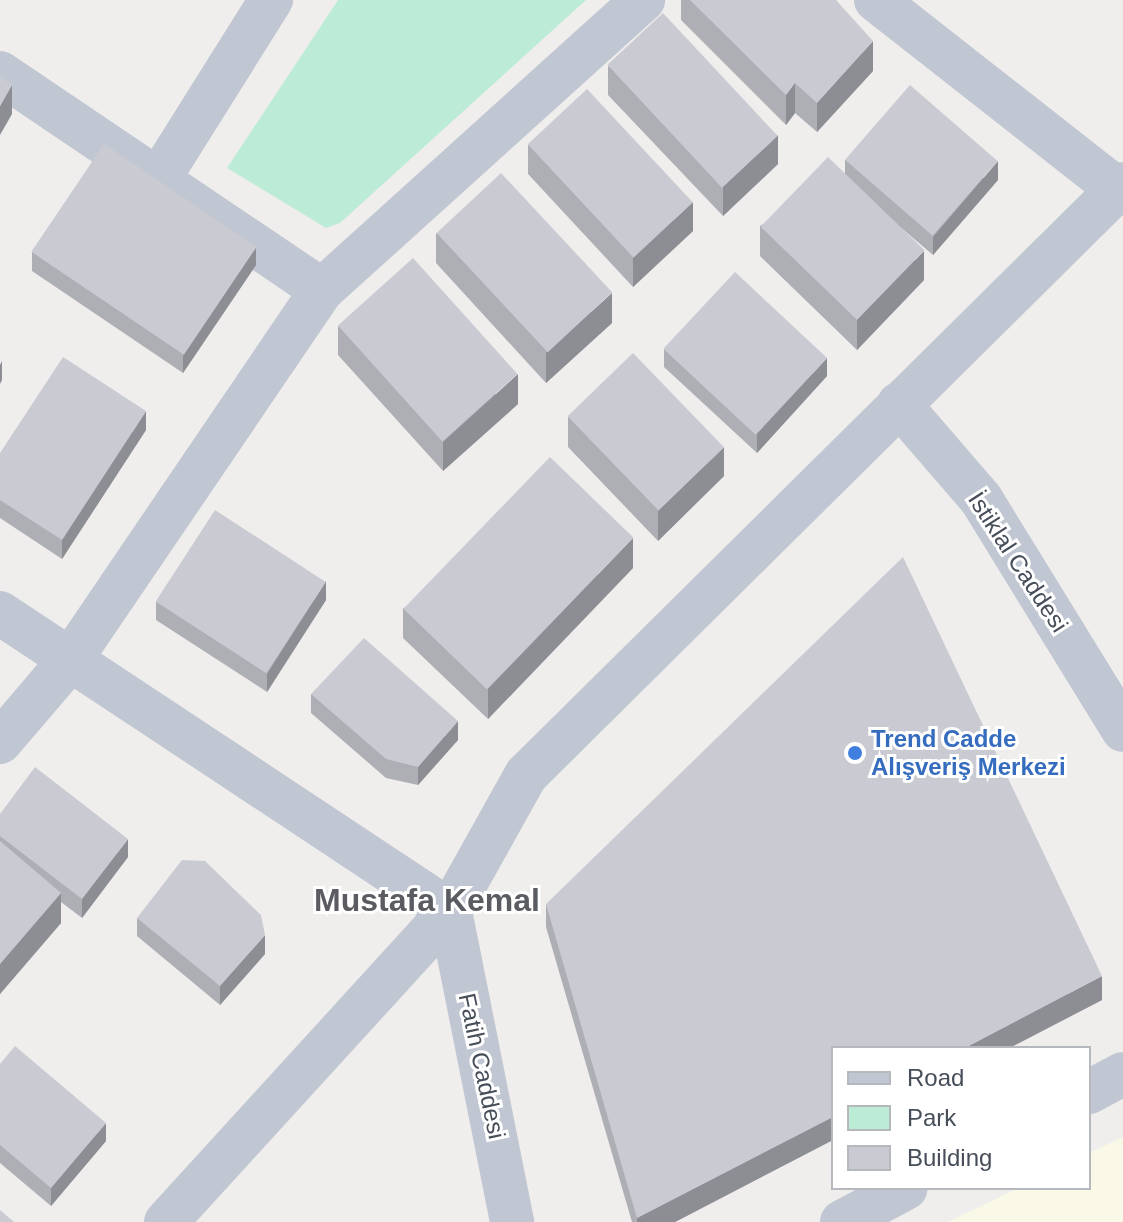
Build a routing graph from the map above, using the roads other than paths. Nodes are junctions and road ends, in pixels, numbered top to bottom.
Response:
1 (271, 0) edge
2 (643, 0) edge
3 (876, 0) edge
4 (0, 73) edge
5 (158, 180) junction
6 (1120, 187) edge
7 (322, 290) junction
8 (899, 404) junction
9 (0, 613) edge
10 (71, 659) junction
11 (1123, 730) edge
12 (0, 742) edge
13 (450, 911) junction
14 (1123, 1074) edge
15 (1091, 1091) edge
16 (902, 1190) edge
17 (166, 1222) edge
18 (512, 1222) edge
19 (842, 1222) edge

1 - 5 street
2 - 7 street
3 - 6 street
4 - 5 street
5 - 7 street
6 - 8 street
7 - 10 street
8 - 11 street, İstiklal Caddesi
8 - 13 street
9 - 10 street
10 - 12 street
10 - 13 street
13 - 17 street
13 - 18 street, Fatih Caddesi
14 - 15 street
16 - 19 street

